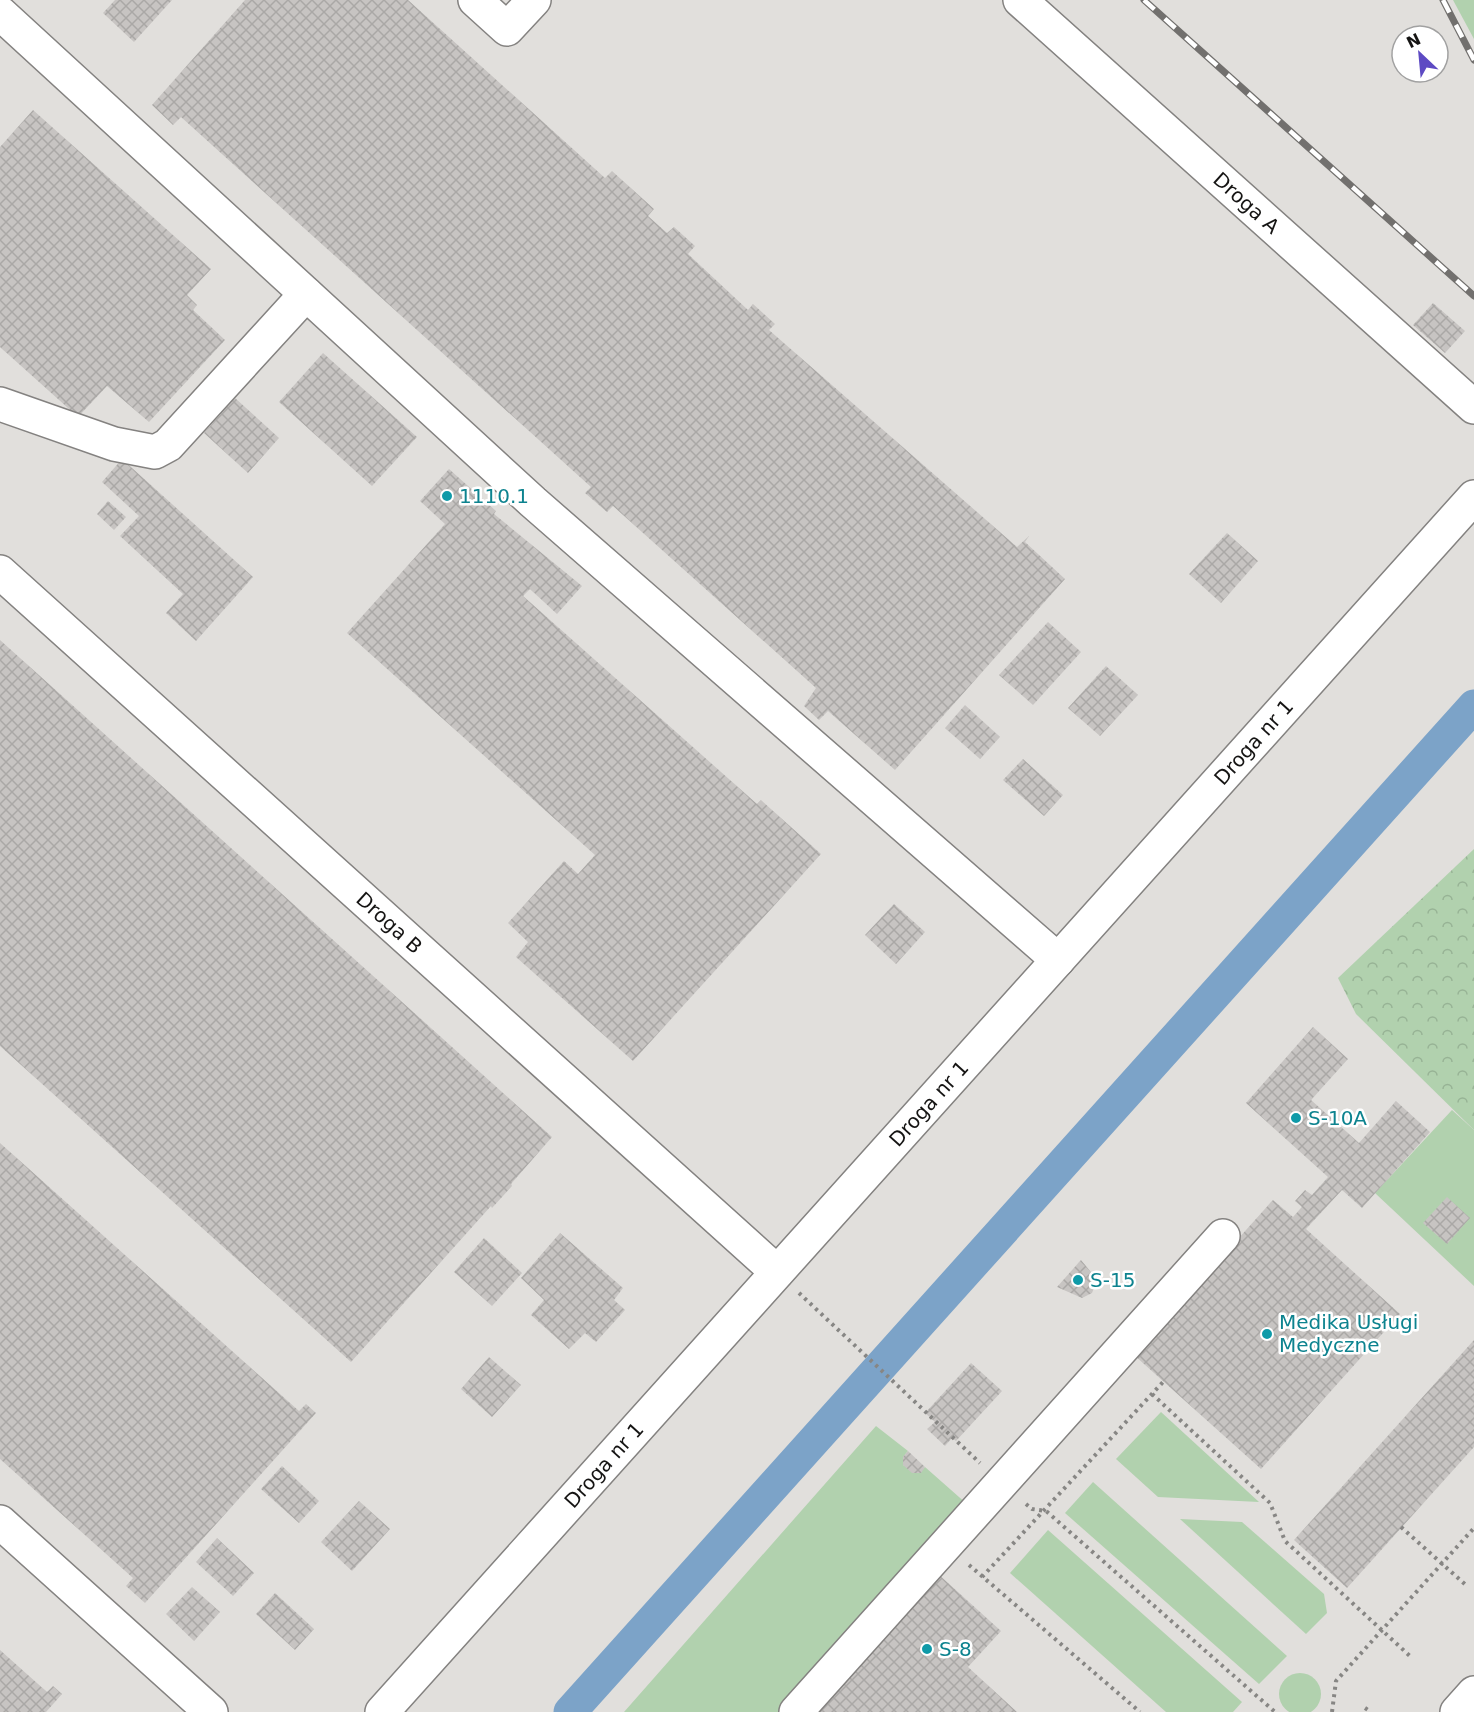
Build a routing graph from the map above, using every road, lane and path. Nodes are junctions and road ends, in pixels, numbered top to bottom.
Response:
1 (475, 0) edge
2 (534, 0) edge
3 (1020, 0) edge
4 (0, 14) edge
5 (306, 294) junction
6 (0, 404) edge
7 (1474, 407) edge
8 (1474, 497) edge
9 (0, 572) edge
10 (1058, 960) junction
11 (1223, 1236) dead end
12 (777, 1272) junction
13 (1164, 1381) dead end
14 (1152, 1394) junction
15 (1001, 1482) junction
16 (1046, 1511) junction
17 (0, 1522) edge
18 (1401, 1527) dead end
19 (1474, 1528) edge
20 (947, 1544) junction
21 (1442, 1563) junction
22 (982, 1577) junction
23 (1467, 1586) dead end
24 (1381, 1630) junction
25 (1411, 1658) dead end
26 (1474, 1693) edge
27 (1365, 1708) dead end
28 (211, 1712) edge
29 (382, 1712) edge
30 (796, 1712) edge
31 (1140, 1712) edge
32 (1275, 1712) edge
33 (1332, 1712) edge
34 (1371, 1712) edge
35 (1457, 1712) edge

1 - 2 lane
3 - 7 lane, Droga A
4 - 5 lane
5 - 6 lane
5 - 10 lane
8 - 10 lane, Droga nr 1
9 - 12 lane, Droga B
10 - 12 lane, Droga nr 1
11 - 15 lane
12 - 15 path
12 - 29 lane, Droga nr 1
13 - 14 path
14 - 16 path
14 - 24 path
15 - 16 path
15 - 20 lane
16 - 22 path
16 - 32 path
17 - 28 lane
18 - 21 path
19 - 21 path
20 - 22 path
20 - 30 lane
21 - 23 path
21 - 24 path
22 - 31 path
24 - 25 path
24 - 33 path
26 - 35 lane
27 - 34 path

